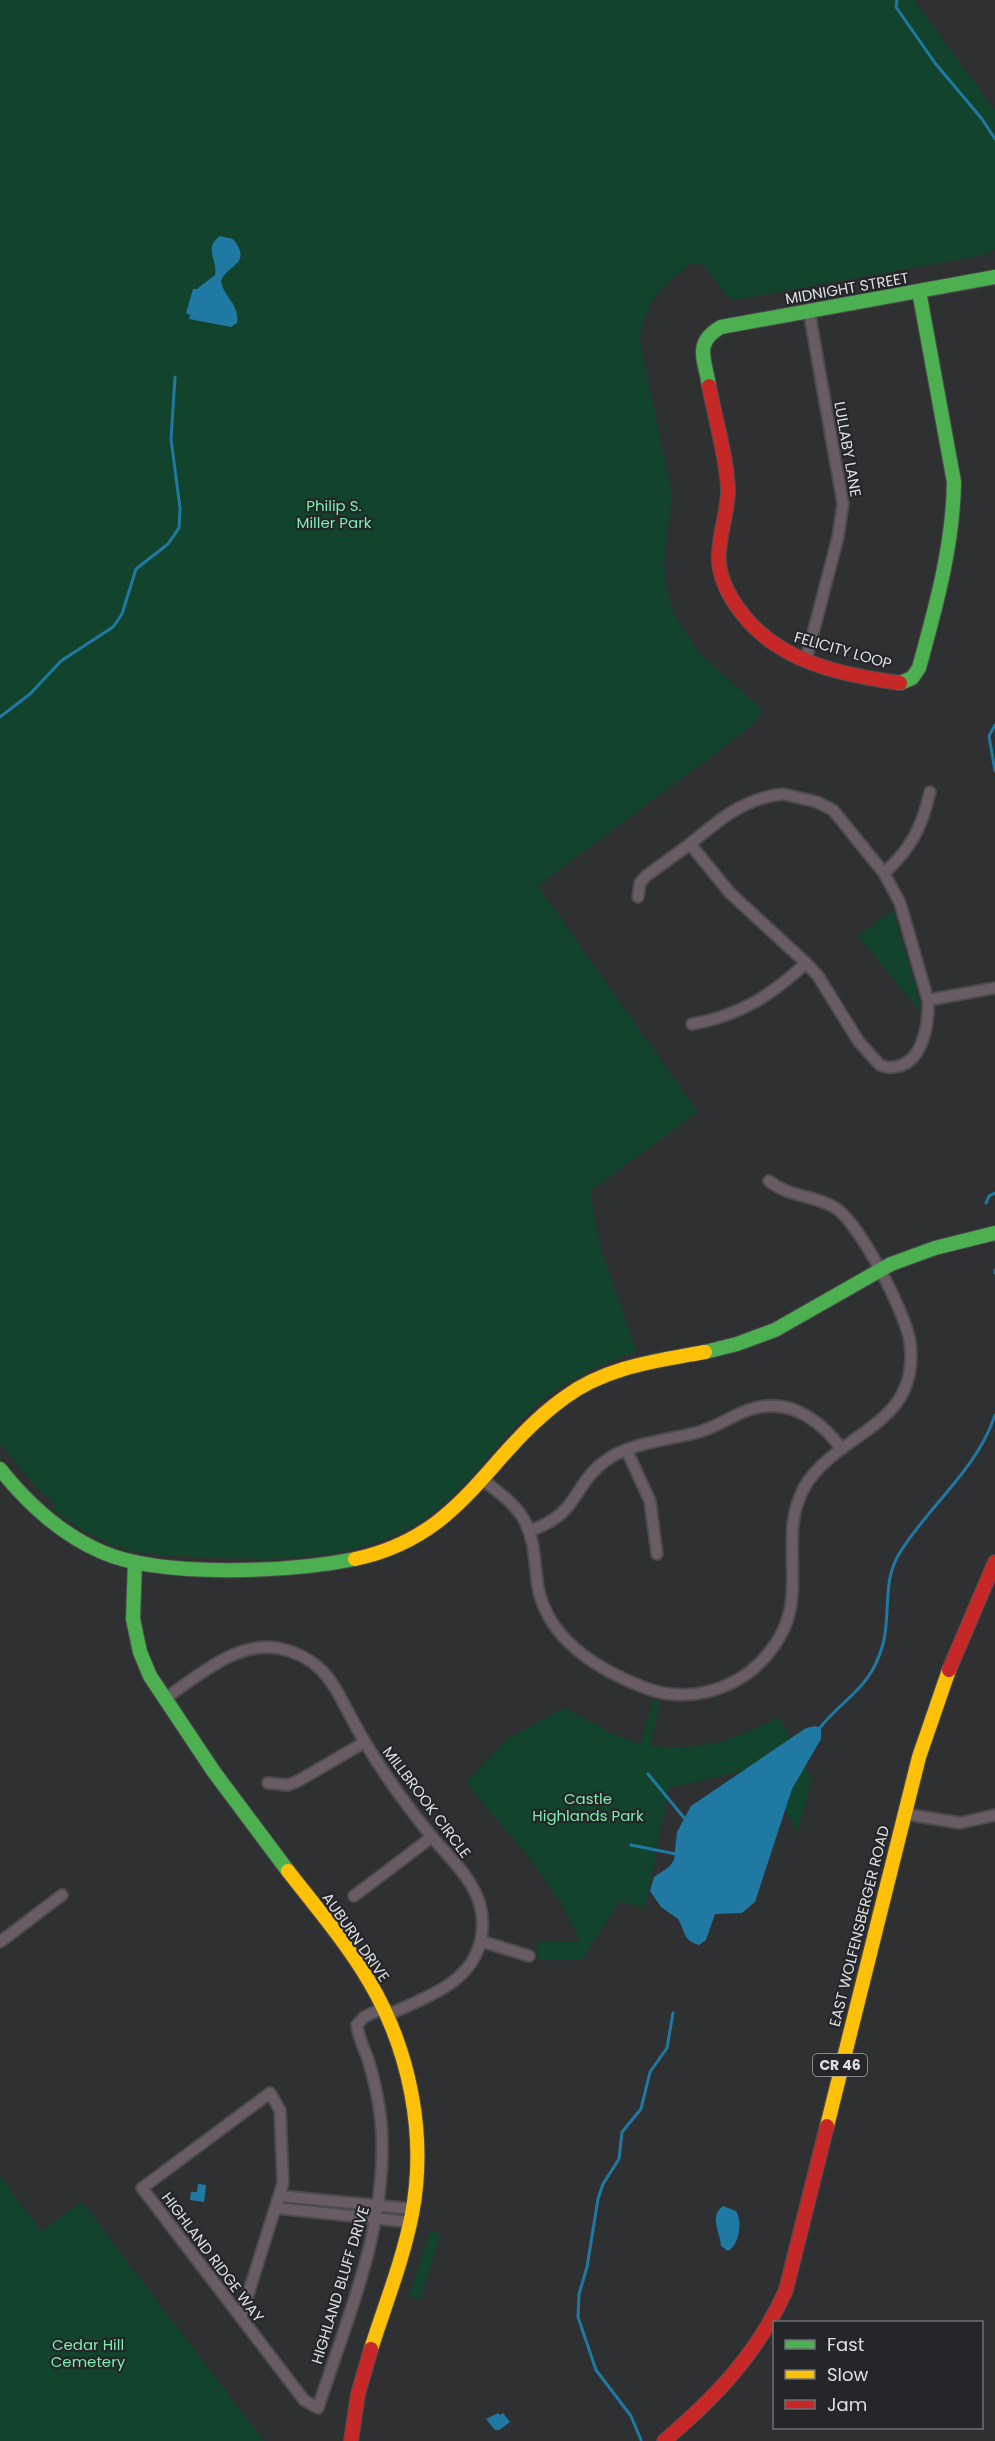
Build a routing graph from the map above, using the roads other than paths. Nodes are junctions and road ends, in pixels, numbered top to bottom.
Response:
1 (995, 277) edge
2 (919, 291) junction
3 (809, 311) junction
4 (707, 335) joint
5 (806, 660) junction
6 (930, 792) dead end
7 (690, 844) junction
8 (884, 873) junction
9 (638, 897) dead end
10 (806, 963) junction
11 (995, 988) edge
12 (928, 1000) junction
13 (693, 1024) dead end
14 (769, 1181) dead end
15 (995, 1233) edge
16 (976, 1237) junction
17 (995, 1238) edge
18 (878, 1270) junction
19 (842, 1449) junction
20 (627, 1451) junction
21 (0, 1468) edge
22 (483, 1480) junction
23 (529, 1530) junction
24 (657, 1554) dead end
25 (135, 1562) junction
26 (995, 1562) edge
27 (164, 1699) junction
28 (364, 1742) junction
29 (268, 1783) dead end
30 (905, 1814) junction
31 (995, 1815) edge
32 (432, 1837) junction
33 (62, 1895) dead end
34 (354, 1896) dead end
35 (481, 1941) junction
36 (0, 1942) edge
37 (529, 1956) dead end
38 (385, 2012) junction
39 (280, 2196) junction
40 (379, 2205) junction
41 (276, 2208) junction
42 (411, 2215) junction
43 (377, 2218) junction
44 (241, 2317) junction
45 (318, 2408) joint
46 (351, 2441) edge
47 (664, 2441) edge

1 - 2 street, MIDNIGHT STREET
2 - 3 street, MIDNIGHT STREET
2 - 5 street, FELICITY LOOP
3 - 4 street, MIDNIGHT STREET
3 - 5 street, LULLABY LANE
4 - 5 street, FELICITY LOOP
6 - 8 street
7 - 8 street
7 - 9 street
7 - 10 street
8 - 12 street
10 - 12 street
10 - 13 street
11 - 12 street
14 - 18 street
15 - 16 street
16 - 17 street
16 - 18 street
18 - 19 street
18 - 22 street
19 - 20 street
19 - 23 street
20 - 23 street
20 - 24 street
21 - 25 street
22 - 23 street
22 - 25 street
25 - 27 street, AUBURN DRIVE
26 - 30 street, EAST WOLFENSBERGER ROAD / CR 46
27 - 28 street, MILLBROOK CIRCLE
27 - 38 street, AUBURN DRIVE
28 - 29 street
28 - 32 street, MILLBROOK CIRCLE
30 - 31 street
30 - 47 street, EAST WOLFENSBERGER ROAD / CR 46
32 - 34 street
32 - 35 street, MILLBROOK CIRCLE
33 - 36 street
35 - 37 street
35 - 38 street
38 - 40 street, HIGHLAND BLUFF DRIVE
38 - 42 street, AUBURN DRIVE
39 - 40 street
39 - 41 street
39 - 44 street, HIGHLAND RIDGE WAY
40 - 42 street
40 - 43 street, HIGHLAND BLUFF DRIVE
41 - 43 street
41 - 44 street
42 - 43 street
42 - 46 street, AUBURN DRIVE
43 - 45 street, HIGHLAND BLUFF DRIVE
44 - 45 street, HIGHLAND RIDGE WAY

